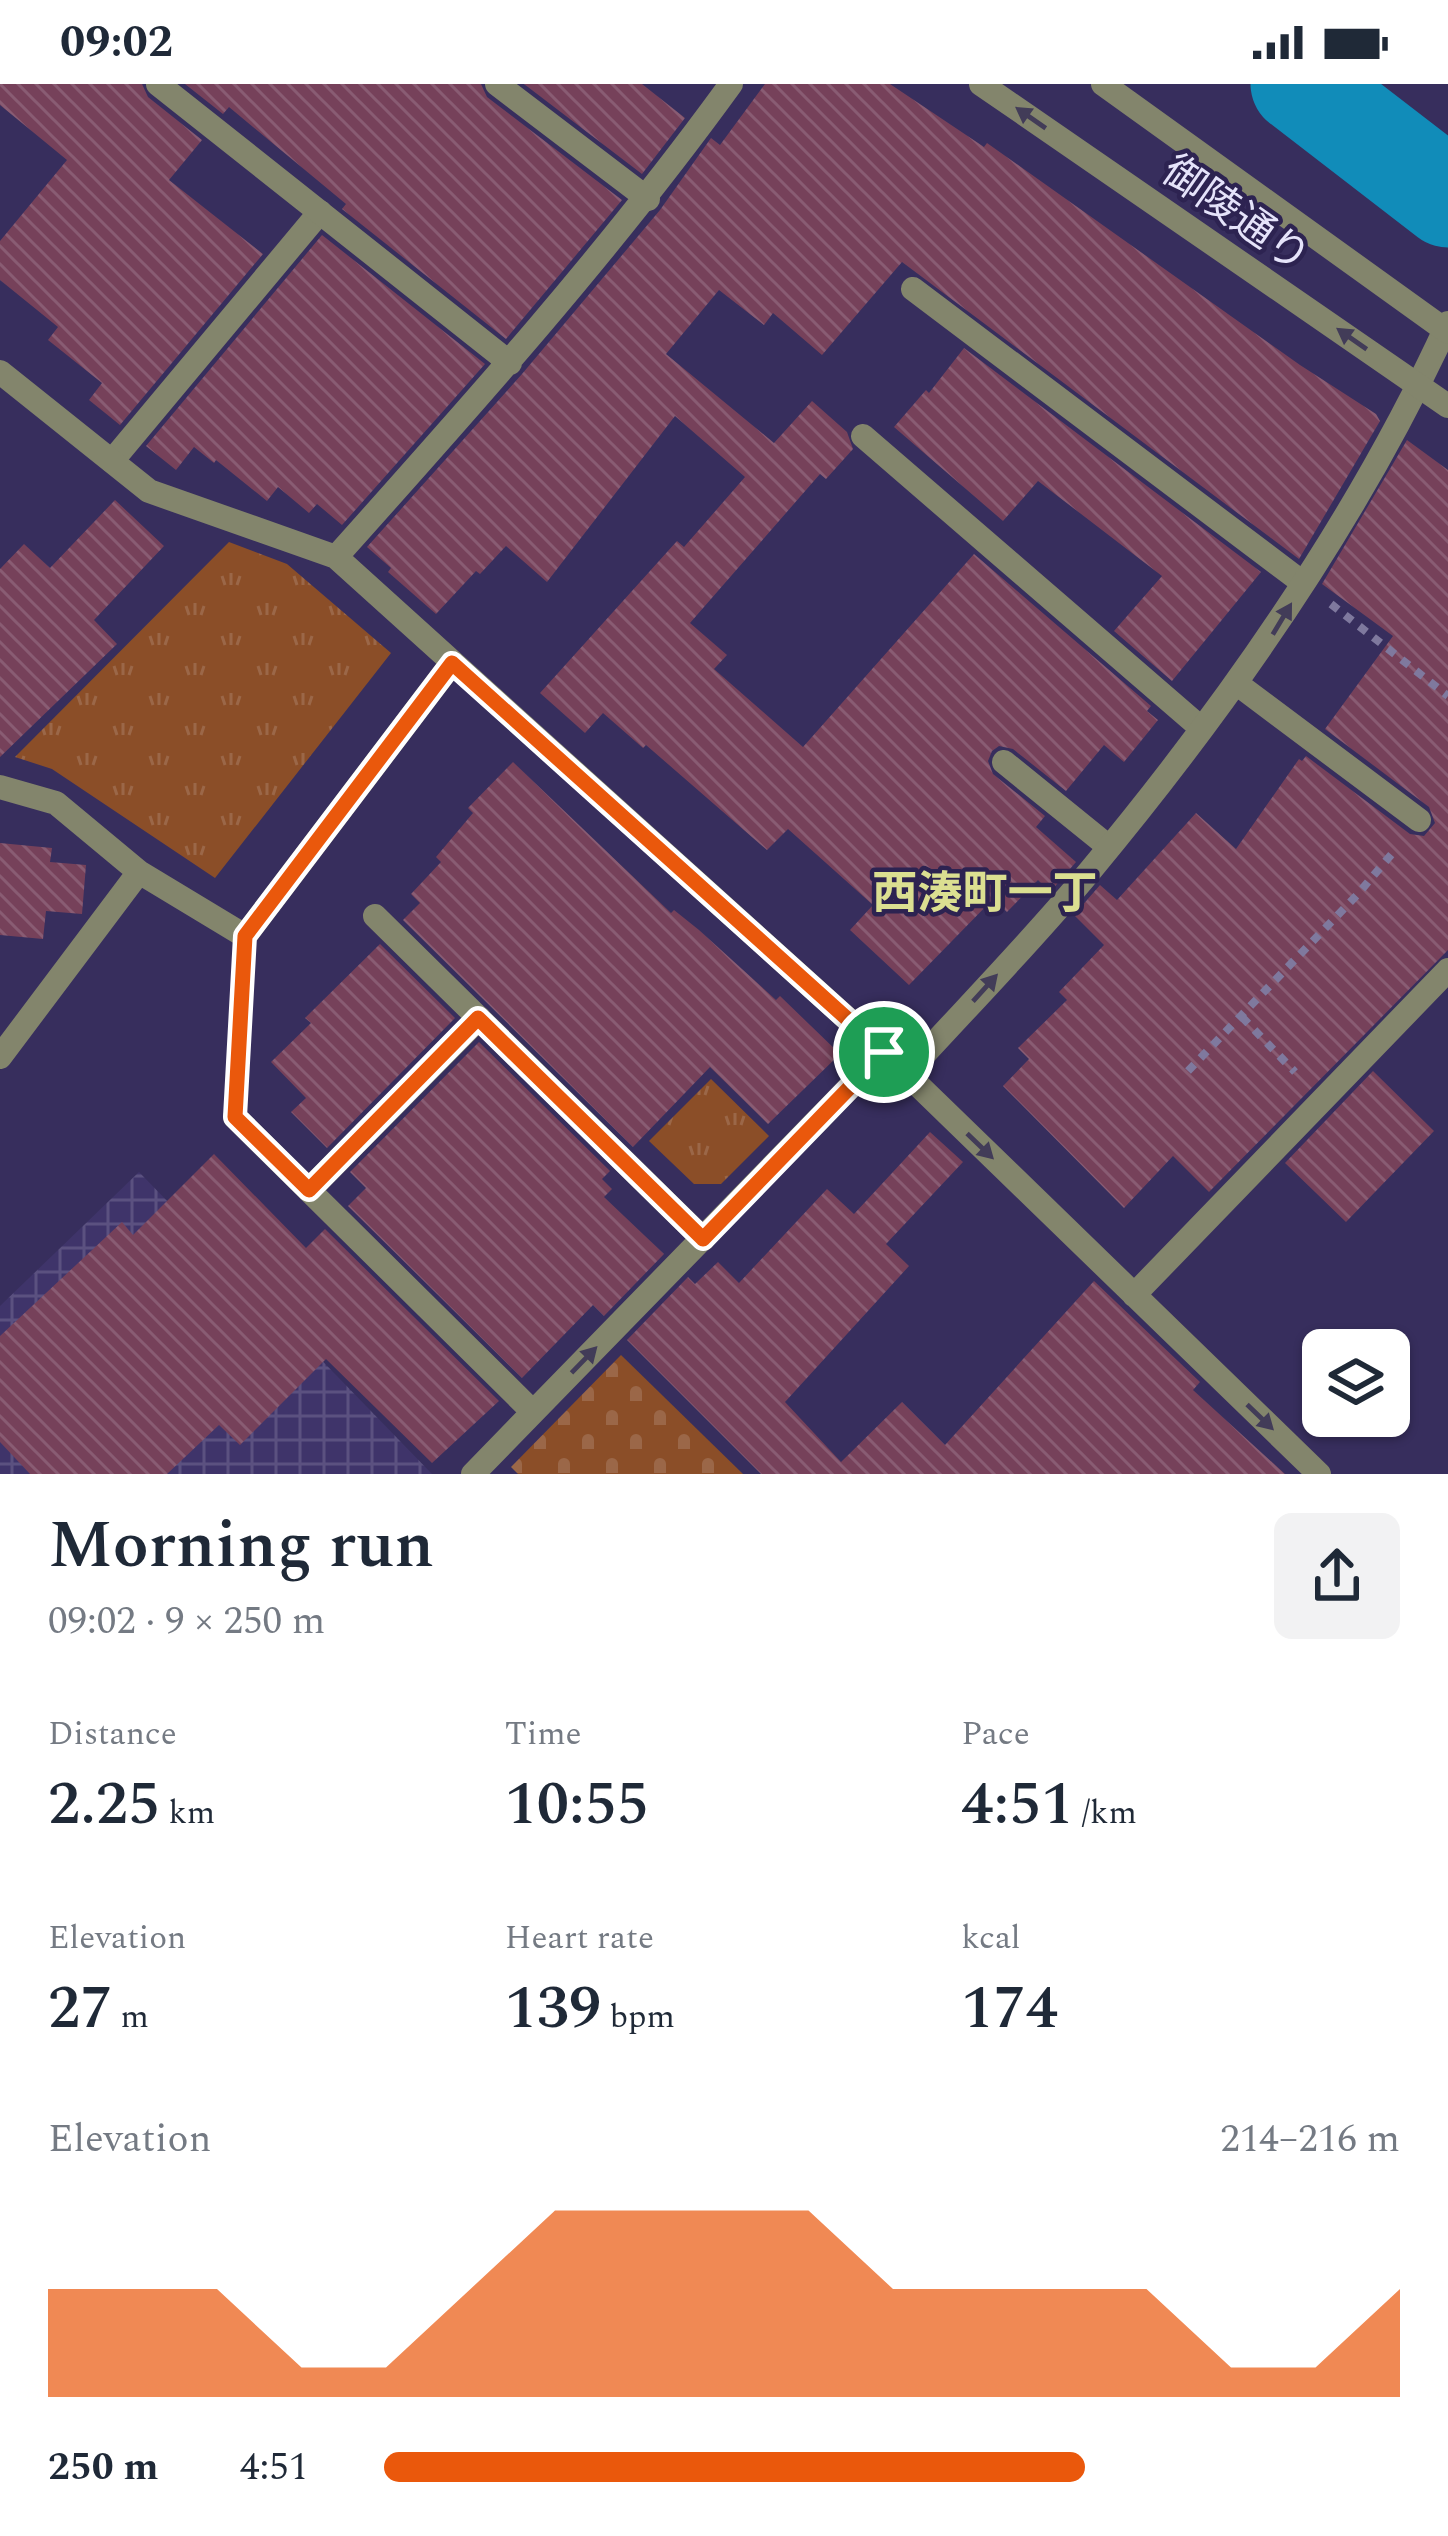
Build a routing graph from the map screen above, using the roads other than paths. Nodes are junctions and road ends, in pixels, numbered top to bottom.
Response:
1 (158, 84) edge
2 (497, 84) edge
3 (731, 84) edge
4 (981, 84) edge
5 (1103, 84) edge
6 (648, 199) junction
7 (320, 212) junction
8 (913, 289) dead end
9 (1447, 328) edge
10 (510, 363) junction
11 (0, 372) edge
12 (1419, 386) junction
13 (1448, 406) edge
14 (863, 436) dead end
15 (112, 461) junction
16 (336, 557) junction
17 (1303, 583) junction
18 (452, 663) junction
19 (1236, 682) junction
20 (1201, 728) junction
21 (1004, 762) dead end
22 (0, 787) edge
23 (1419, 820) road end
24 (1108, 847) junction
25 (139, 872) junction
26 (375, 916) dead end
27 (1448, 970) edge
28 (478, 1018) junction
29 (884, 1052) junction
30 (0, 1057) edge
31 (906, 1074) junction
32 (235, 1117) road end
33 (309, 1190) junction
34 (703, 1239) junction
35 (1134, 1295) junction
36 (533, 1412) junction
37 (473, 1474) edge
38 (1319, 1474) edge

1 - 7 street
2 - 6 street
3 - 6 street
12 -> 4 street, 御陵通り
5 - 9 street, 御陵通り
6 - 10 street
7 - 10 street
7 - 15 street
8 - 17 street
9 - 12 street
10 - 16 street
11 - 15 street
12 - 13 street, 御陵通り
12 - 17 street
14 - 20 street
15 - 16 street
16 - 18 street
19 -> 17 street
18 - 25 street
18 - 29 street
19 - 20 street
19 - 23 street
20 - 24 street
21 - 24 street
22 - 25 street
31 -> 24 street
25 - 30 street
26 - 28 street
27 - 35 street
28 - 33 street
28 - 34 street
29 - 31 street
29 - 34 street
31 -> 35 street
32 - 33 street
33 - 36 street
36 -> 34 street
35 -> 38 street
36 - 37 street

